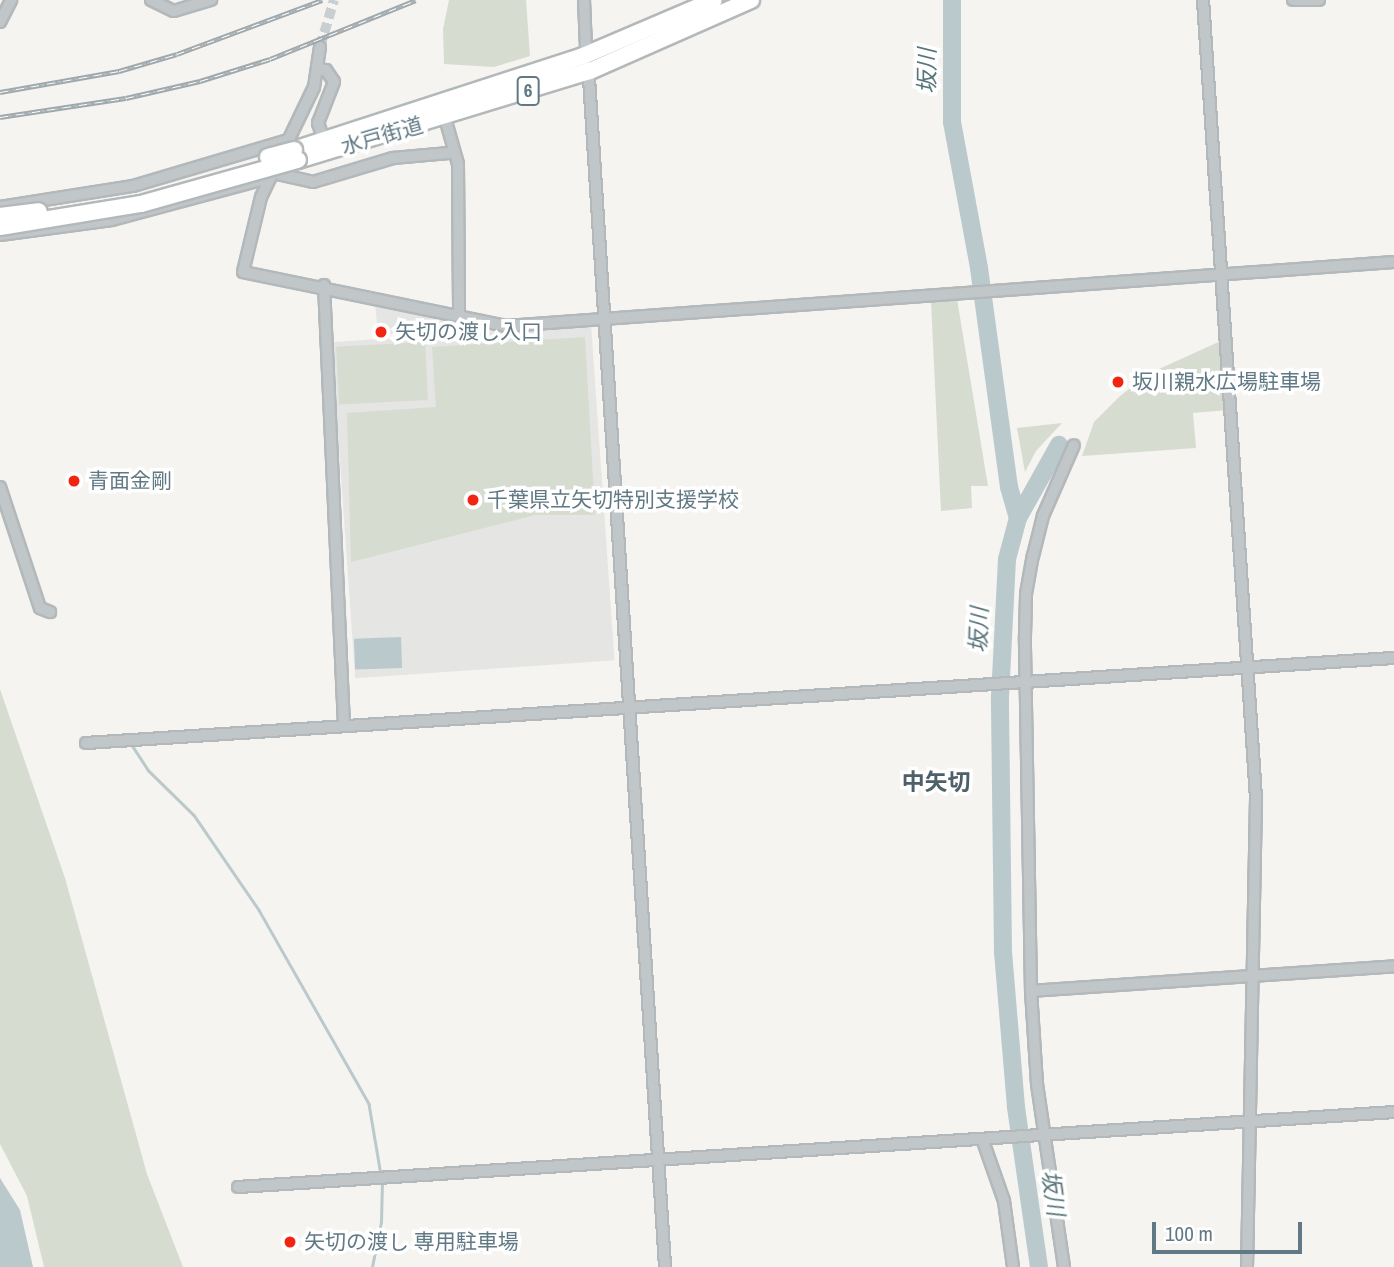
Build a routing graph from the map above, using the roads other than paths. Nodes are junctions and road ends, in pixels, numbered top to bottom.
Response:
1 (11, 0) edge
2 (152, 0) edge
3 (211, 0) edge
4 (584, 0) edge
5 (714, 0) edge
6 (751, 0) edge
7 (1203, 0) edge
8 (1293, 0) edge
9 (1319, 0) edge
10 (0, 22) edge
11 (320, 47) tunnel mouth
12 (586, 48) dead end
13 (317, 69) junction
14 (589, 78) dead end
15 (444, 118) junction
16 (324, 140) junction
17 (292, 150) junction
18 (449, 153) dead end
19 (269, 175) junction
20 (0, 207) edge
21 (0, 216) edge
22 (0, 227) edge
23 (0, 235) edge
24 (1394, 262) edge
25 (1223, 275) junction
26 (324, 285) junction
27 (458, 314) junction
28 (604, 318) junction
29 (1074, 445) dead end
30 (0, 487) edge
31 (50, 612) dead end
32 (1394, 658) edge
33 (1248, 669) junction
34 (1024, 685) junction
35 (629, 708) junction
36 (344, 726) junction
37 (86, 743) dead end
38 (1394, 966) edge
39 (1252, 977) junction
40 (1031, 990) junction
41 (1394, 1112) edge
42 (1249, 1123) junction
43 (1046, 1138) junction
44 (988, 1141) junction
45 (659, 1162) junction
46 (238, 1187) dead end
47 (665, 1267) edge
48 (1013, 1267) edge
49 (1064, 1267) edge
50 (1247, 1267) edge

1 - 10 street
2 - 3 street
4 - 12 street
5 - 16 highway, 水戸街道 / 6
6 - 15 highway, 水戸街道 / 6
7 - 25 street
8 - 9 street
11 - 13 street
13 - 16 street
13 - 17 street
14 - 28 street
15 - 17 highway, 水戸街道 / 6
15 - 27 street
16 - 17 highway, 水戸街道 / 6
17 - 19 street
17 - 20 street
17 - 21 highway, 水戸街道 / 6, bridge
17 - 22 highway, 水戸街道 / 6, bridge
18 - 19 street
19 - 23 street
19 - 26 street
24 - 25 street
25 - 28 street
25 - 33 street
26 - 27 street
26 - 36 street
27 - 28 street
28 - 35 street
29 - 34 street
30 - 31 street
32 - 33 street
33 - 34 street
33 - 39 street
34 - 35 street
34 - 40 street
35 - 36 street
35 - 45 street
36 - 37 street
38 - 39 street
39 - 40 street
39 - 42 street
40 - 43 street
41 - 42 street
42 - 43 street
42 - 50 street
43 - 44 street
43 - 49 street
44 - 45 street
44 - 48 street
45 - 46 street
45 - 47 street

